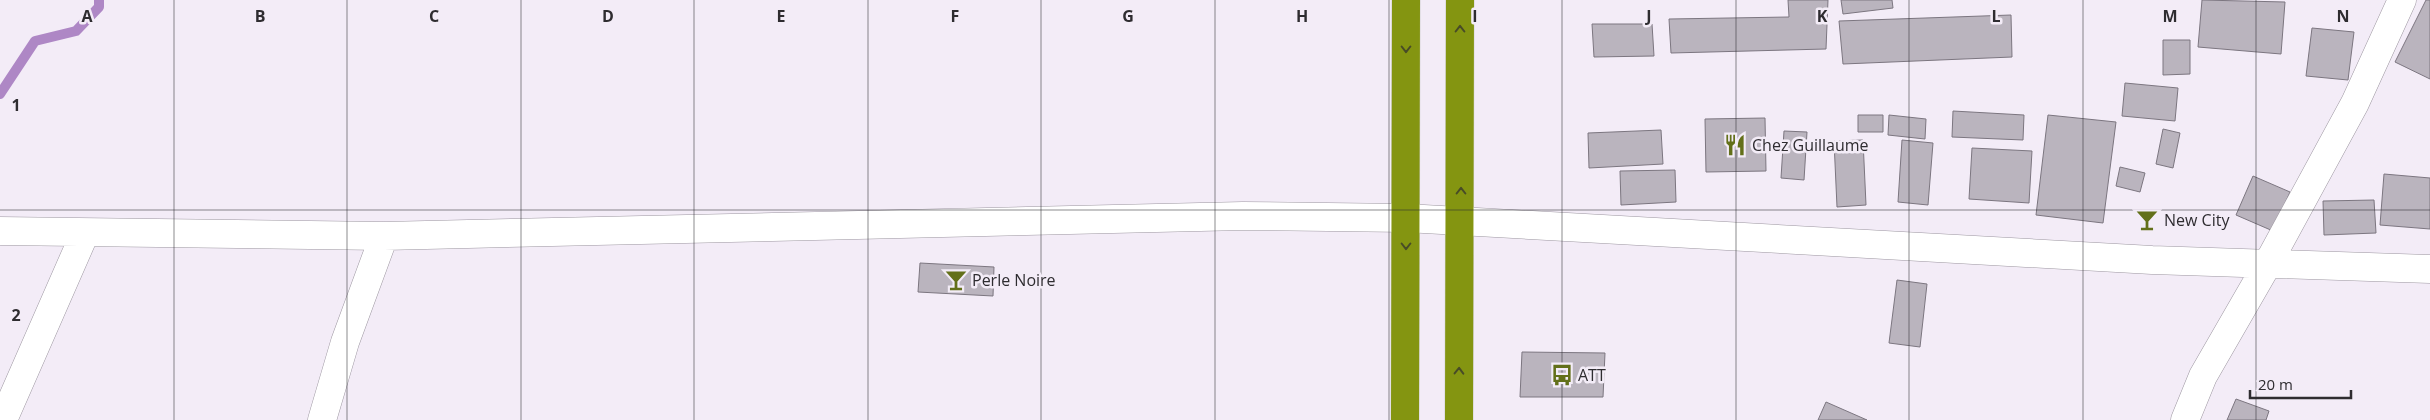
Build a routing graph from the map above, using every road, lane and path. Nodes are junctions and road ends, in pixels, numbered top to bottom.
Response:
1 (1406, 0) edge
2 (1460, 0) edge
3 (2402, 0) edge
4 (1406, 218) junction
5 (1461, 220) junction
6 (0, 231) edge
7 (85, 233) junction
8 (384, 236) junction
9 (2268, 265) junction
10 (2430, 269) edge
11 (3, 420) edge
12 (322, 420) edge
13 (1405, 420) edge
14 (1458, 420) edge
15 (2185, 420) edge

1 -> 4 highway
5 -> 2 highway
3 - 9 street
4 - 5 street
4 - 8 street
4 -> 13 highway
5 - 9 street
14 -> 5 highway
6 - 7 street
7 - 8 street
7 - 11 street
8 - 12 street
9 - 10 street
9 - 15 street

